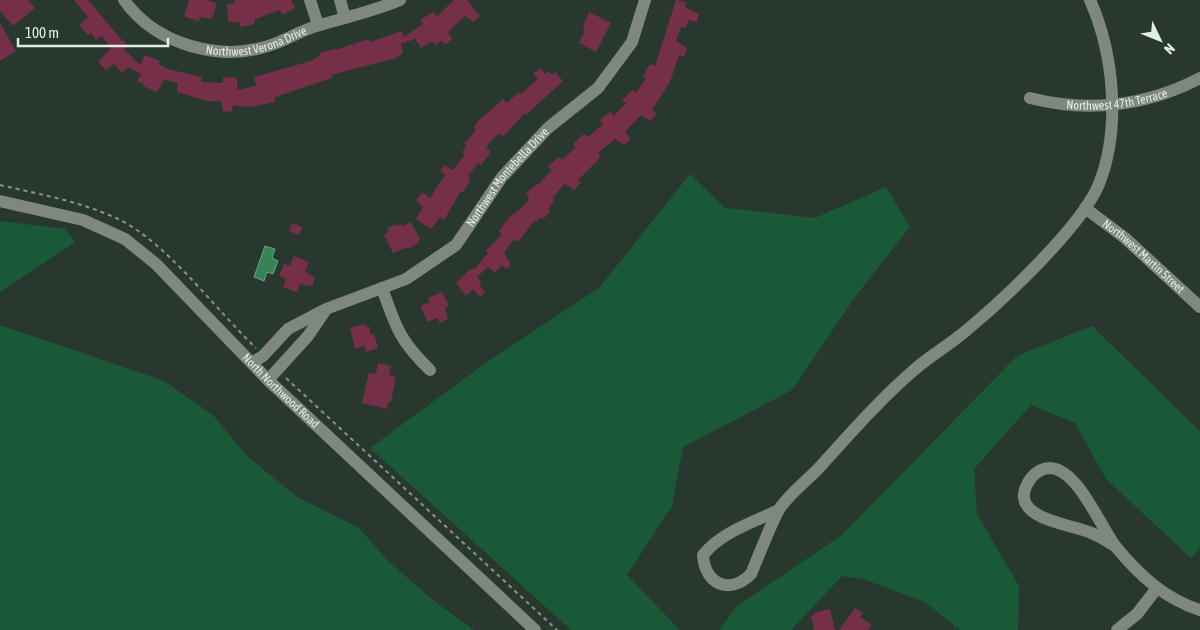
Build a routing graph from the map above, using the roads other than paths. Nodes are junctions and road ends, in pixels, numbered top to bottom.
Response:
1 (124, 0) edge
2 (310, 0) edge
3 (340, 0) edge
4 (400, 0) edge
5 (645, 0) edge
6 (1090, 0) edge
7 (345, 18) junction
8 (318, 25) junction
9 (1200, 78) edge
10 (1030, 98) dead end
11 (1111, 105) junction
12 (0, 201) edge
13 (1085, 208) junction
14 (382, 288) junction
15 (1199, 303) edge
16 (326, 309) junction
17 (252, 364) junction
18 (430, 370) dead end
19 (268, 380) junction
20 (779, 510) junction
21 (1115, 546) junction
22 (1157, 588) junction
23 (1200, 610) edge
24 (535, 630) edge
25 (1117, 630) edge

1 - 8 street, Northwest Verona Drive
2 - 8 street
3 - 7 street
4 - 7 street, Northwest Verona Drive
5 - 14 street, Northwest Montebella Drive
6 - 11 street
7 - 8 street, Northwest Verona Drive
9 - 11 street, Northwest 47th Terrace
10 - 11 street, Northwest 47th Terrace
11 - 13 street
12 - 17 street, North Northwood Road
13 - 15 street, Northwest Martin Street
13 - 20 street
14 - 16 street, Northwest Montebella Drive
14 - 18 street
16 - 17 street, Northwest Montebella Drive
16 - 19 street
17 - 19 street, North Northwood Road
19 - 24 street, North Northwood Road
20 - 20 street
21 - 21 street
21 - 22 street
22 - 23 street
22 - 25 street

